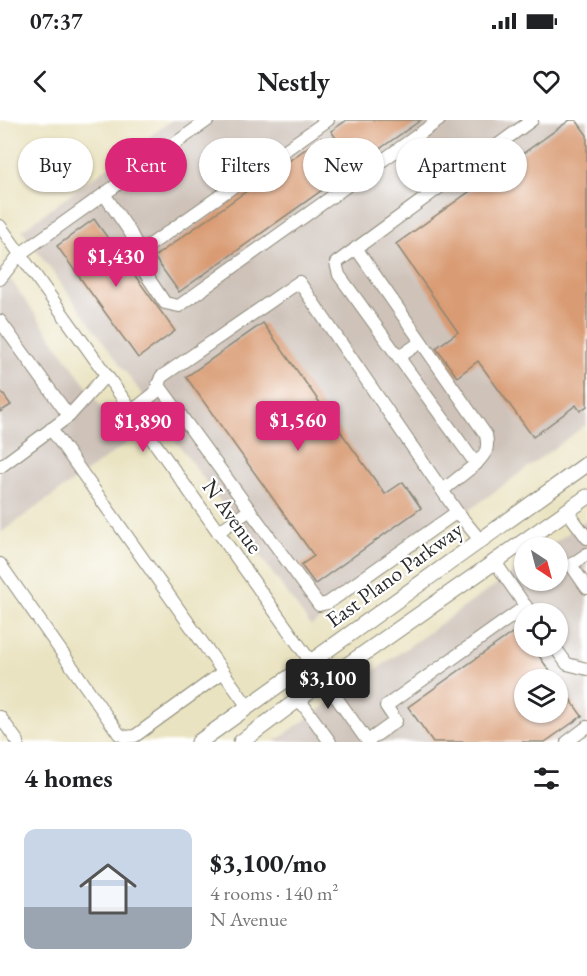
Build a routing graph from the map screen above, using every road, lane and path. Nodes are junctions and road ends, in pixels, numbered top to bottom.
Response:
1 (208, 120) edge
2 (328, 120) edge
3 (439, 120) edge
4 (532, 120) edge
5 (104, 194) junction
6 (0, 226) edge
7 (356, 248) junction
8 (140, 252) junction
9 (20, 254) junction
10 (0, 279) edge
11 (0, 321) edge
12 (421, 342) junction
13 (399, 357) junction
14 (106, 375) junction
15 (158, 384) junction
16 (132, 411) junction
17 (69, 416) junction
18 (51, 429) junction
19 (476, 464) junction
20 (587, 464) edge
21 (0, 467) edge
22 (443, 490) junction
23 (587, 497) edge
24 (250, 510) junction
25 (567, 511) junction
26 (457, 512) junction
27 (218, 532) junction
28 (587, 538) edge
29 (480, 540) junction
30 (587, 554) edge
31 (495, 562) junction
32 (0, 564) edge
33 (587, 588) edge
34 (523, 603) edge
35 (514, 619) edge
36 (562, 657) edge
37 (311, 662) junction
38 (587, 669) edge
39 (223, 672) junction
40 (326, 681) junction
41 (299, 699) junction
42 (248, 707) junction
43 (0, 717) edge
44 (587, 728) edge
45 (368, 741) edge
46 (18, 742) edge
47 (199, 742) edge
48 (241, 742) edge
49 (330, 742) edge
50 (567, 742) edge

1 - 5 street
2 - 8 street
3 - 8 street
4 - 7 street
5 - 8 street
5 - 9 street
6 - 9 street, N Avenue
7 - 12 street
7 - 13 street
9 - 10 street
9 - 14 street, N Avenue
11 - 17 street
12 - 13 street
12 - 19 street
13 - 19 street
14 - 16 street, N Avenue
14 - 17 street
15 - 16 street
15 - 22 street
15 - 24 street
16 - 27 street, N Avenue
17 - 18 street
18 - 21 street
18 - 39 street
19 - 22 street
20 - 29 main road, East Plano Parkway
22 - 26 street
23 - 25 main road
24 - 26 street
24 - 27 street
25 - 28 street
25 - 31 main road
26 - 29 street
27 - 37 street, N Avenue
29 - 31 main road
29 - 37 main road, East Plano Parkway
30 - 33 street
31 - 34 street
31 - 40 main road
32 - 39 street
35 - 45 street
36 - 38 street
37 - 40 street, N Avenue
37 - 42 main road, East Plano Parkway
39 - 42 street
40 - 41 main road
40 - 45 street, N Avenue
41 - 48 main road
41 - 49 street
42 - 47 main road, East Plano Parkway
43 - 46 street
44 - 50 street

